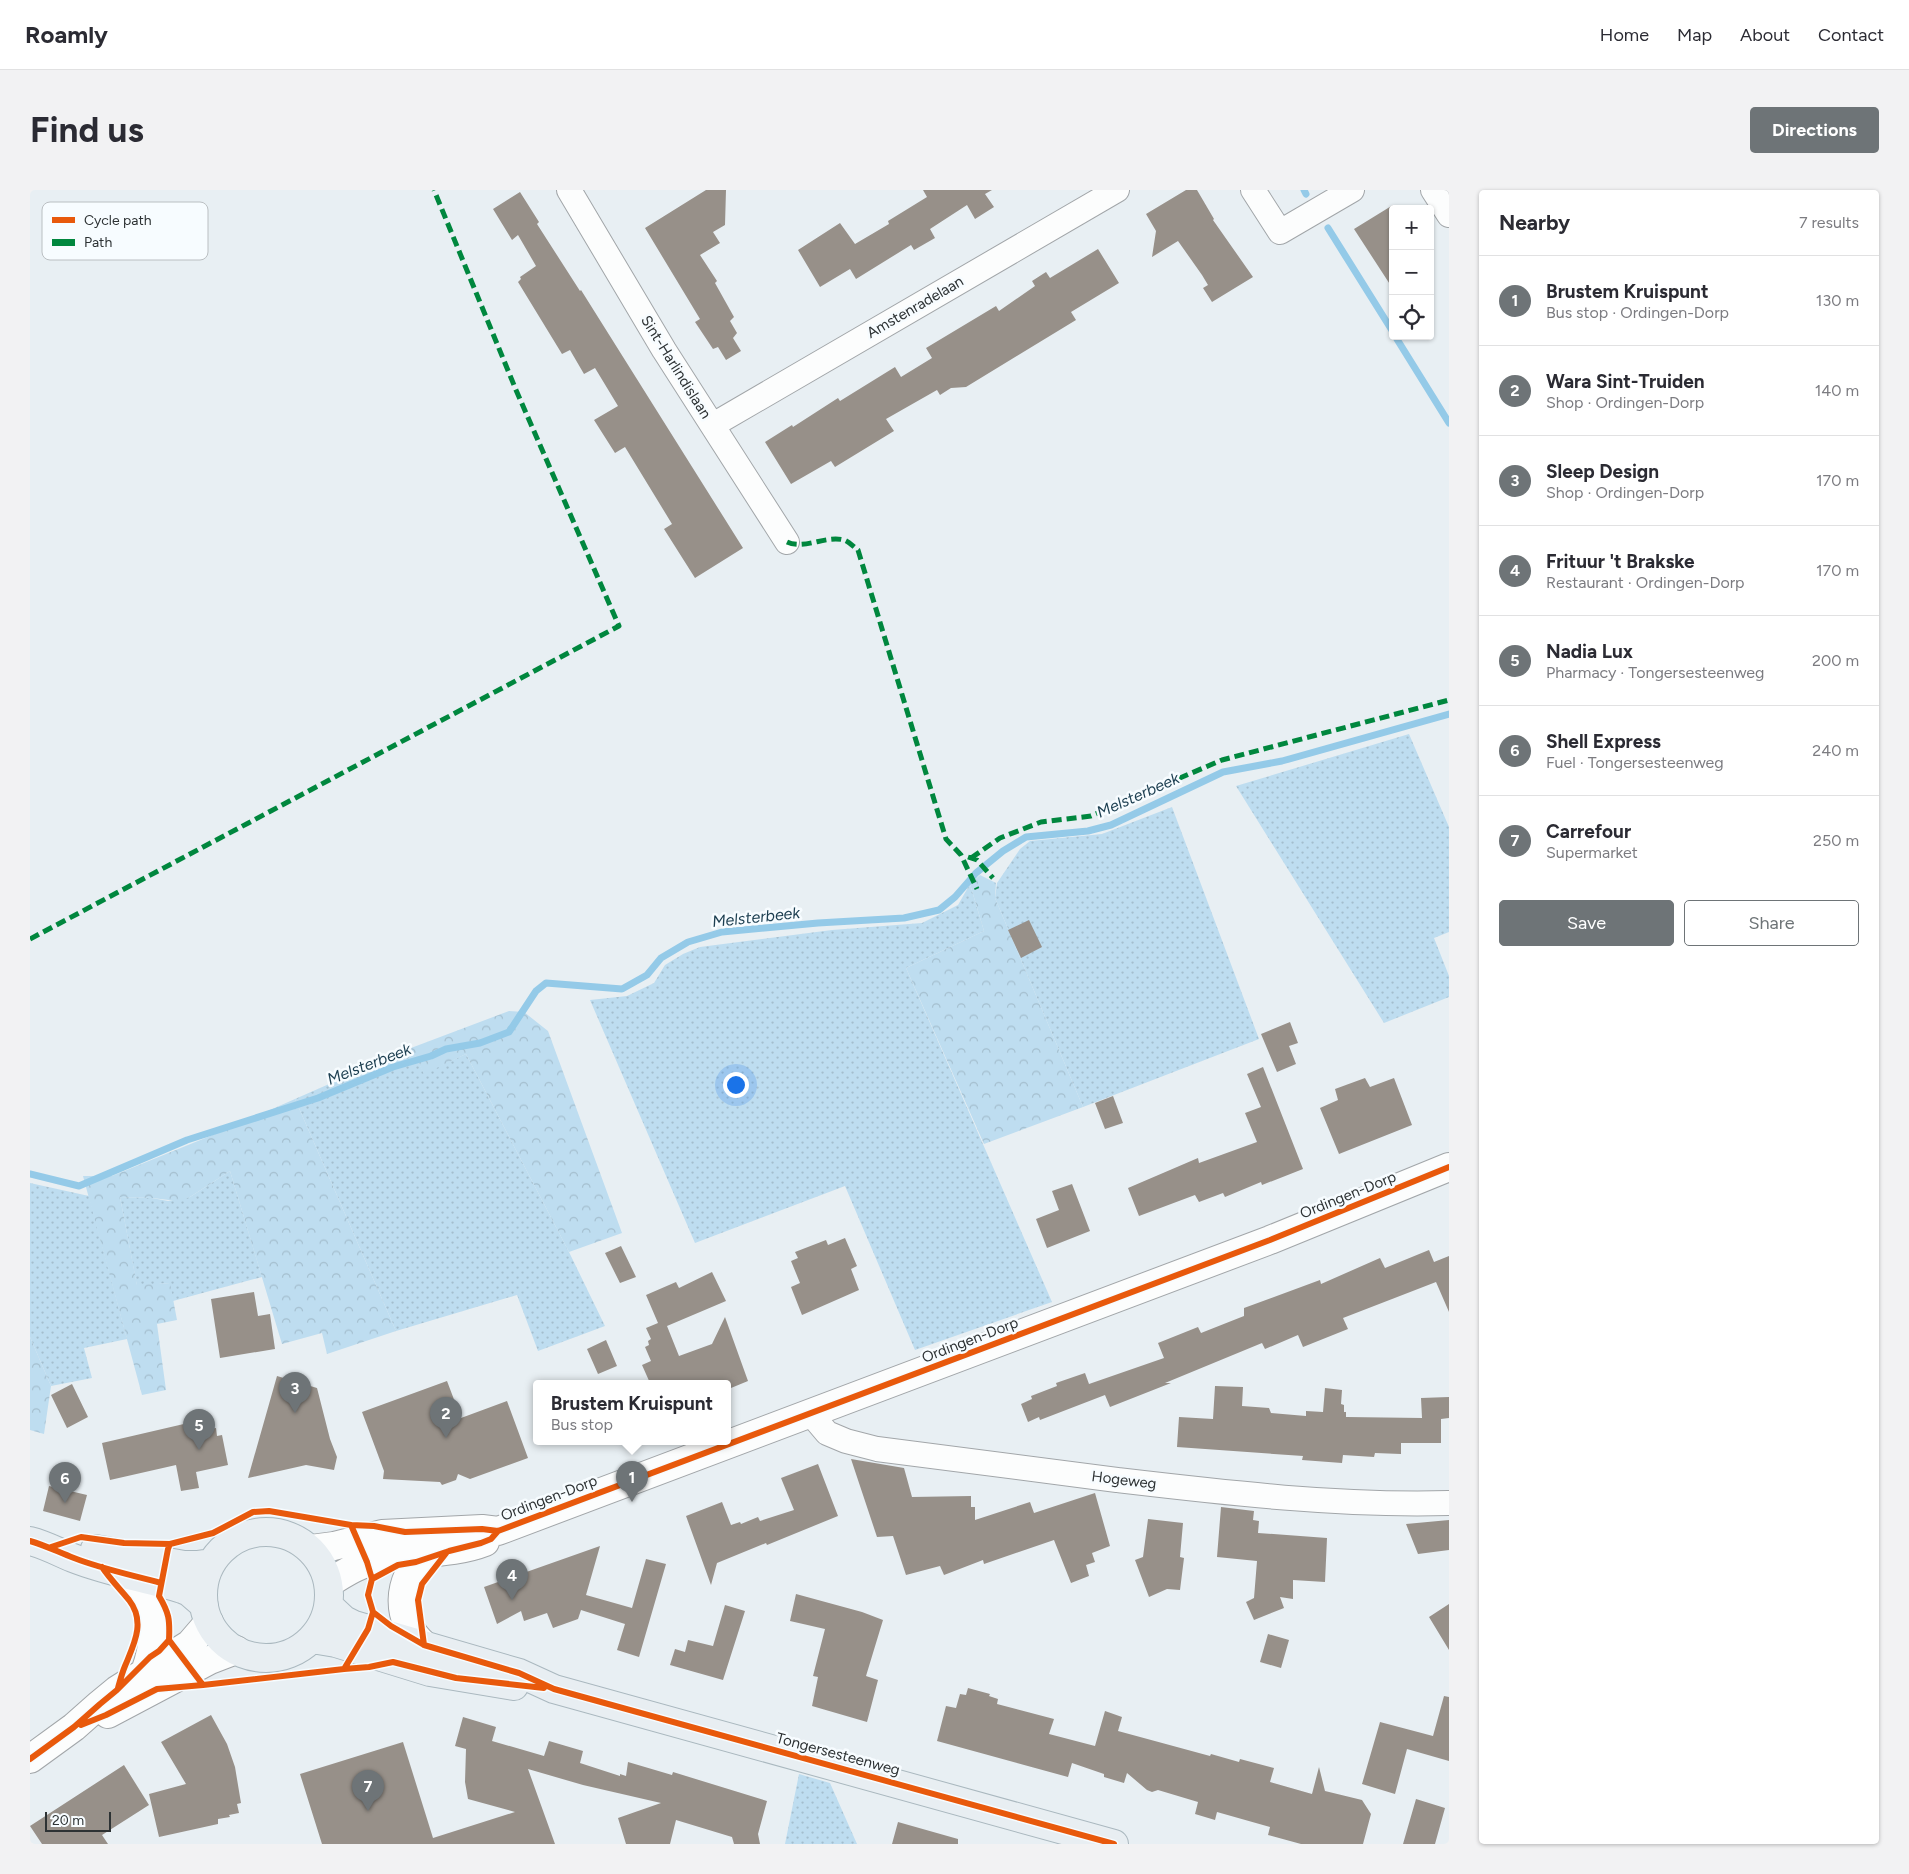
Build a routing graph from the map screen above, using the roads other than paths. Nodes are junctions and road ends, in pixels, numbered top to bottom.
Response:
1 (569, 190) edge
2 (1117, 190) edge
3 (1254, 190) edge
4 (1352, 190) edge
5 (1433, 190) edge
6 (1449, 215) edge
7 (713, 425) junction
8 (787, 542) dead end
9 (1449, 1167) edge
10 (811, 1414) junction
11 (731, 1444) edge
12 (728, 1445) edge
13 (1449, 1503) edge
14 (498, 1531) junction
15 (40, 1544) edge
16 (311, 1549) junction
17 (424, 1554) junction
18 (212, 1563) junction
19 (129, 1574) junction
20 (329, 1595) junction
21 (206, 1614) junction
22 (312, 1639) junction
23 (424, 1645) junction
24 (236, 1650) junction
25 (145, 1672) junction
26 (554, 1689) junction
27 (74, 1727) junction
28 (30, 1759) edge
29 (1114, 1844) edge

1 - 7 street, Sint-Harlindislaan
2 - 7 street, Amstenradelaan
3 - 4 street
5 - 6 street
7 - 8 street, Sint-Harlindislaan
9 - 10 main road, Ordingen-Dorp
10 - 11 main road, Ordingen-Dorp
10 - 13 street, Hogeweg
12 - 14 main road, Ordingen-Dorp
14 - 16 main road, Ordingen-Dorp
14 - 17 main road, Ordingen-Dorp
15 - 18 main road
15 - 19 main road
16 - 18 main road
16 - 20 main road
17 - 20 main road, Ordingen-Dorp
17 - 23 main road
18 - 21 main road
19 - 21 main road
19 - 25 main road
20 - 22 main road
20 - 23 main road, Tongersesteenweg
21 - 24 main road
21 - 25 main road
22 - 24 main road
22 - 26 main road, Tongersesteenweg
23 - 26 main road, Tongersesteenweg
24 - 27 main road
25 - 27 main road
26 - 29 main road, Tongersesteenweg
27 - 28 main road

